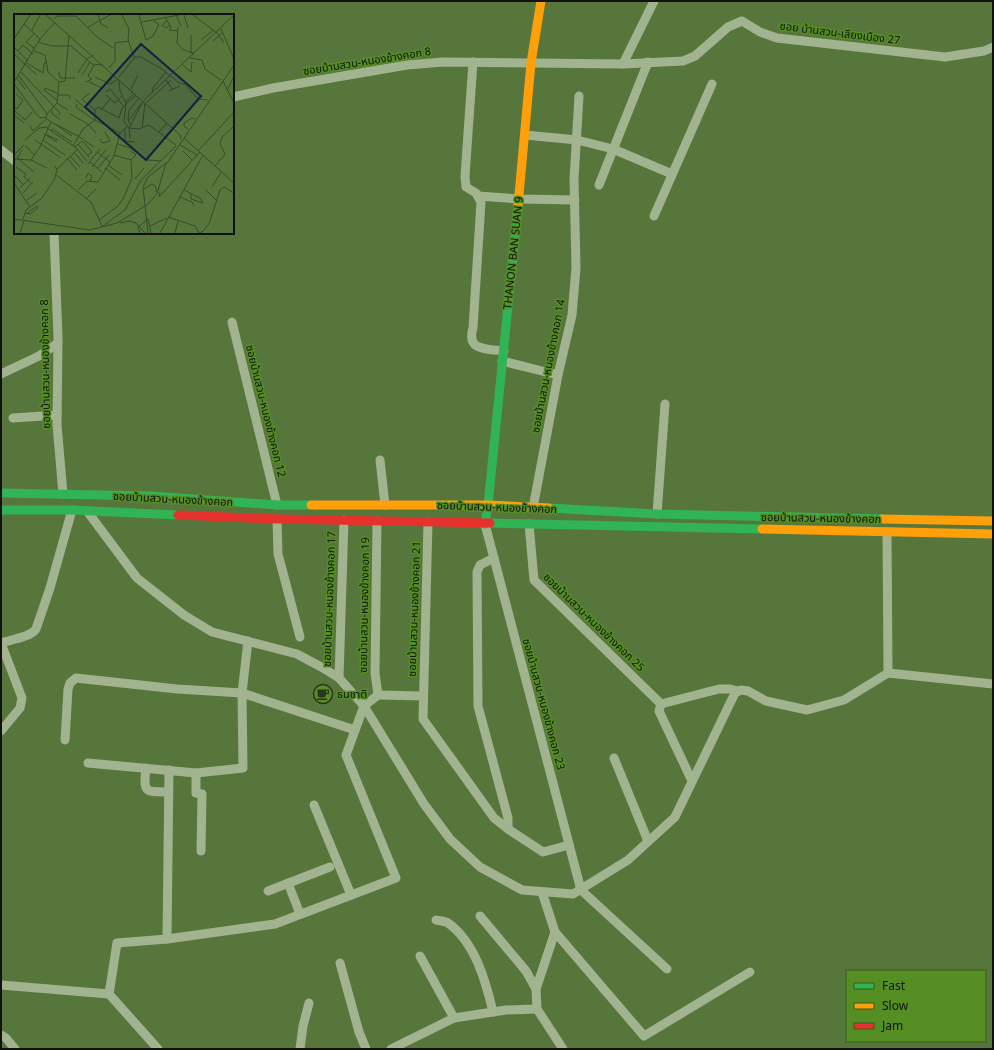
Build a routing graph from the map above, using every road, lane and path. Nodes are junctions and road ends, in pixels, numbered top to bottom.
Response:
1 (541, 1) edge
2 (654, 1) edge
3 (993, 47) edge
4 (473, 62) junction
5 (648, 62) junction
6 (531, 63) junction
7 (623, 64) junction
8 (712, 84) dead end
9 (579, 96) dead end
10 (234, 97) edge
11 (525, 135) junction
12 (577, 140) junction
13 (614, 148) junction
14 (1, 150) edge
15 (14, 160) edge
16 (672, 174) junction
17 (599, 185) dead end
18 (478, 196) junction
19 (519, 199) junction
20 (575, 200) junction
21 (654, 216) dead end
22 (54, 234) edge
23 (232, 322) dead end
24 (58, 343) junction
25 (504, 351) junction
26 (502, 361) junction
27 (1, 374) edge
28 (558, 375) junction
29 (665, 404) dead end
30 (57, 415) junction
31 (13, 418) dead end
32 (380, 460) dead end
33 (1, 493) edge
34 (63, 494) junction
35 (277, 505) junction
36 (385, 505) junction
37 (488, 505) junction
38 (533, 508) junction
39 (1, 510) edge
40 (72, 510) junction
41 (87, 511) junction
42 (657, 514) junction
43 (277, 519) junction
44 (344, 520) junction
45 (377, 521) junction
46 (993, 521) edge
47 (428, 522) junction
48 (485, 524) junction
49 (529, 524) junction
50 (887, 532) junction
51 (993, 534) edge
52 (494, 558) junction
53 (300, 637) dead end
54 (248, 641) junction
55 (1, 643) edge
56 (888, 673) junction
57 (339, 678) junction
58 (993, 684) edge
59 (242, 693) junction
60 (378, 695) junction
61 (735, 695) junction
62 (423, 696) junction
63 (661, 704) junction
64 (364, 706) junction
65 (355, 730) junction
66 (1, 732) edge
67 (65, 740) dead end
68 (614, 758) dead end
69 (88, 763) dead end
70 (146, 768) junction
71 (169, 770) junction
72 (196, 773) junction
73 (692, 781) junction
74 (168, 792) junction
75 (314, 805) dead end
76 (508, 829) junction
77 (648, 841) junction
78 (569, 845) junction
79 (201, 851) dead end
80 (330, 867) dead end
81 (288, 883) junction
82 (268, 890) dead end
83 (581, 890) junction
84 (542, 892) junction
85 (351, 895) junction
86 (300, 914) junction
87 (480, 916) dead end
88 (436, 920) dead end
89 (555, 932) junction
90 (167, 939) junction
91 (420, 956) dead end
92 (340, 963) dead end
93 (667, 969) dead end
94 (750, 972) dead end
95 (1, 985) edge
96 (536, 989) junction
97 (109, 994) junction
98 (309, 1003) dead end
99 (537, 1008) junction
100 (493, 1012) junction
101 (454, 1018) junction
102 (1, 1035) edge
103 (15, 1049) edge
104 (158, 1049) edge
105 (300, 1049) edge
106 (366, 1049) edge
107 (391, 1049) edge
108 (563, 1049) edge

1 - 6 main road, THANON BAN SUAN 9
2 - 7 street
3 - 5 street, ซอย บ้านสวน-เลียงเมือง 27
4 - 6 street, ซอยบ้านสวน-หนองข้างคอก 8
4 - 10 street, ซอยบ้านสวน-หนองข้างคอก 8
4 - 18 street
5 - 7 street, ซอย บ้านสวน-เลียงเมือง 27
5 - 13 street
6 - 7 street, ซอย บ้านสวน-เลียงเมือง 27
6 - 11 main road, THANON BAN SUAN 9
8 - 16 street
9 - 12 street, ซอยบ้านสวน-หนองข้างคอก 14
11 - 12 street
11 - 19 main road, THANON BAN SUAN 9
12 - 13 street
12 - 20 street, ซอยบ้านสวน-หนองข้างคอก 14
13 - 16 street
13 - 17 street
14 - 15 street
16 - 21 street
18 - 19 street
18 - 25 street
19 - 20 street
19 - 25 main road, THANON BAN SUAN 9
20 - 28 street, ซอยบ้านสวน-หนองข้างคอก 14
22 - 24 street, ซอยบ้านสวน-หนองข้างคอก 8
23 - 35 street, ซอยบ้านสวน-หนองข้างคอก 12
24 - 27 street
24 - 30 street, ซอยบ้านสวน-หนองข้างคอก 8
25 - 26 main road, THANON BAN SUAN 9
26 - 28 street
26 - 37 main road, THANON BAN SUAN 9
28 - 38 street, ซอยบ้านสวน-หนองข้างคอก 14
29 - 42 street
30 - 31 street
30 - 34 street, ซอยบ้านสวน-หนองข้างคอก 8
32 - 36 street
33 - 34 main road, ซอยบ้านสวน-หนองข้างคอก
34 - 35 main road, ซอยบ้านสวน-หนองข้างคอก
35 - 36 main road, ซอยบ้านสวน-หนองข้างคอก
36 - 37 main road, ซอยบ้านสวน-หนองข้างคอก
37 - 38 main road, ซอยบ้านสวน-หนองข้างคอก
37 - 48 main road, THANON BAN SUAN 9
38 - 42 main road, ซอยบ้านสวน-หนองข้างคอก
39 - 40 main road, ซอยบ้านสวน-หนองข้างคอก
40 - 41 main road, ซอยบ้านสวน-หนองข้างคอก
40 - 55 street
41 - 43 main road, ซอยบ้านสวน-หนองข้างคอก
41 - 54 street
42 - 46 main road, ซอยบ้านสวน-หนองข้างคอก
43 - 44 main road, ซอยบ้านสวน-หนองข้างคอก
43 - 53 street
44 - 45 main road, ซอยบ้านสวน-หนองข้างคอก
44 - 57 street, ซอยบ้านสวน-หนองข้างคอก 17
45 - 47 main road, ซอยบ้านสวน-หนองข้างคอก
45 - 60 street, ซอยบ้านสวน-หนองข้างคอก 19
47 - 48 main road, ซอยบ้านสวน-หนองข้างคอก
47 - 62 street, ซอยบ้านสวน-หนองข้างคอก 21
48 - 49 main road, ซอยบ้านสวน-หนองข้างคอก
48 - 52 street, ซอยบ้านสวน-หนองข้างคอก 23
49 - 50 main road, ซอยบ้านสวน-หนองข้างคอก
49 - 63 street, ซอยบ้านสวน-หนองข้างคอก 25
50 - 51 main road, ซอยบ้านสวน-หนองข้างคอก
50 - 56 street
52 - 76 street
52 - 78 street, ซอยบ้านสวน-หนองข้างคอก 23
54 - 57 street
54 - 59 street
55 - 66 street
56 - 58 street
56 - 61 street
57 - 64 street
59 - 65 street
59 - 67 street
59 - 72 street
60 - 62 street
60 - 64 street
61 - 63 street
61 - 73 street
62 - 76 street, ซอยบ้านสวน-หนองข้างคอก 21
63 - 73 street
64 - 65 street
64 - 84 street
65 - 85 street
68 - 77 street
69 - 70 street
70 - 71 street
70 - 74 street
71 - 72 street
71 - 74 street
72 - 79 street
73 - 77 street
74 - 90 street
75 - 85 street
76 - 78 street, ซอยบ้านสวน-หนองข้างคอก 21
77 - 83 street
78 - 83 street, ซอยบ้านสวน-หนองข้างคอก 23
80 - 81 street
81 - 82 street
81 - 86 street
83 - 84 street
83 - 93 street
84 - 89 street
85 - 86 street
86 - 90 street
87 - 96 street
88 - 100 street
89 - 94 street
89 - 96 street
90 - 97 street
91 - 101 street
92 - 106 street
95 - 97 street
96 - 99 street
97 - 104 street
98 - 105 street
99 - 100 street
99 - 108 street
100 - 101 street
101 - 107 street
102 - 103 street

